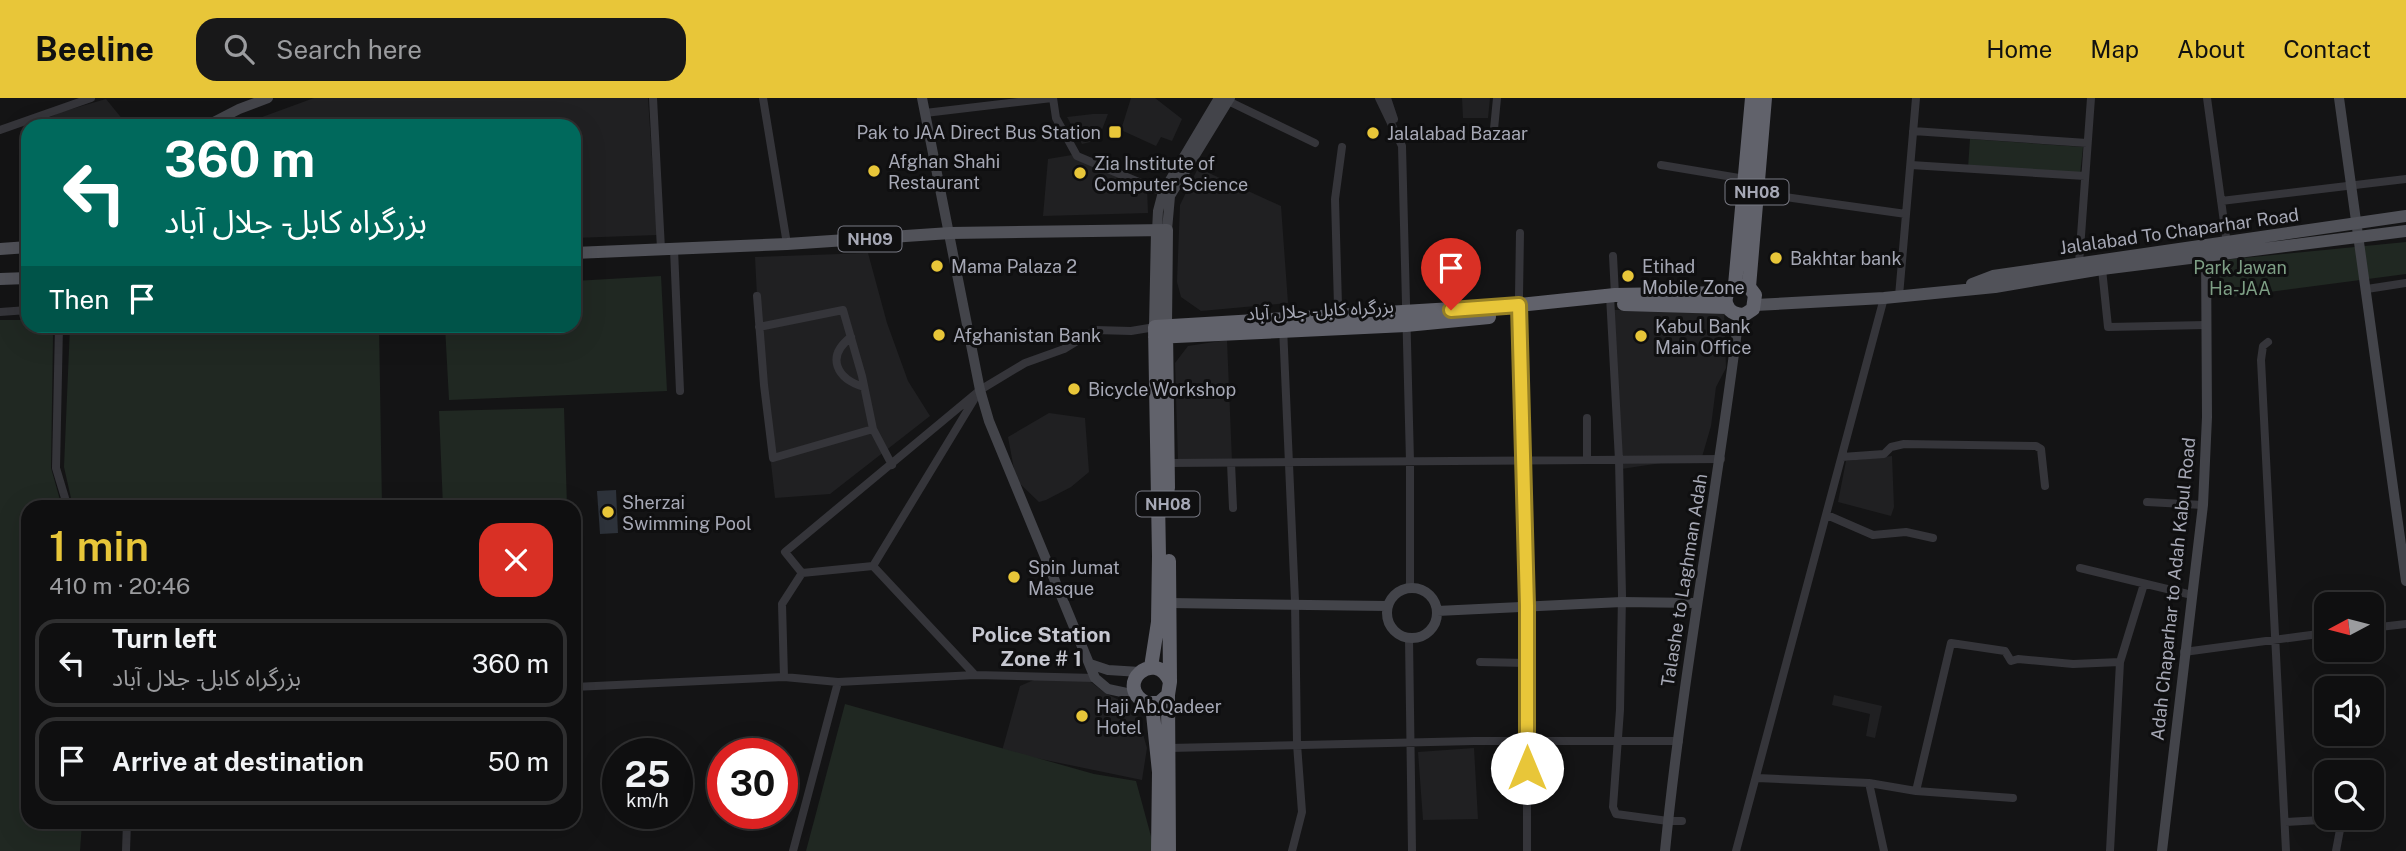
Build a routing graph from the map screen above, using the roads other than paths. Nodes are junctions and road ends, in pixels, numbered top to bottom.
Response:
1 (91, 98) edge
2 (268, 98) edge
3 (653, 98) edge
4 (763, 98) edge
5 (922, 98) edge
6 (1053, 98) edge
7 (1379, 98) edge
8 (1387, 98) edge
9 (1497, 98) edge
10 (1752, 98) edge
11 (1765, 98) edge
12 (1916, 98) edge
13 (2091, 98) edge
14 (2207, 98) edge
15 (2339, 98) edge
16 (1226, 99) edge
17 (925, 113) junction
18 (31, 119) edge
19 (220, 119) edge
20 (21, 123) edge
21 (1493, 129) dead end
22 (0, 130) edge
23 (1913, 131) junction
24 (1315, 143) dead end
25 (2087, 143) junction
26 (1402, 146) junction
27 (1342, 147) dead end
28 (1661, 165) dead end
29 (1911, 165) junction
30 (2085, 176) junction
31 (2406, 178) edge
32 (1745, 179) junction
33 (2351, 186) junction
34 (1757, 192) junction
35 (1167, 194) junction
36 (2221, 201) junction
37 (1906, 214) junction
38 (2406, 216) edge
39 (2356, 223) junction
40 (1162, 230) junction
41 (2406, 231) edge
42 (950, 233) junction
43 (1520, 233) dead end
44 (2358, 237) junction
45 (787, 244) junction
46 (21, 247) edge
47 (0, 248) edge
48 (2227, 248) junction
49 (668, 249) junction
50 (2206, 251) junction
51 (581, 253) edge
52 (1613, 256) dead end
53 (2079, 263) junction
54 (2102, 269) junction
55 (21, 278) edge
56 (0, 279) edge
57 (2406, 283) edge
58 (1959, 289) junction
59 (2367, 289) junction
60 (757, 296) dead end
61 (1899, 296) junction
62 (1735, 297) junction
63 (1611, 298) junction
64 (1884, 298) junction
65 (1755, 305) joint
66 (1519, 309) junction
67 (21, 310) edge
68 (0, 312) edge
69 (1342, 317) junction
70 (1406, 319) junction
71 (2206, 325) junction
72 (1283, 326) junction
73 (760, 327) junction
74 (1161, 332) junction
75 (59, 333) edge
76 (850, 337) junction
77 (2268, 342) dead end
78 (864, 387) junction
79 (980, 390) junction
80 (680, 391) dead end
81 (1587, 418) dead end
82 (873, 429) junction
83 (1842, 457) junction
84 (1721, 459) junction
85 (1524, 460) junction
86 (1587, 460) junction
87 (1619, 460) junction
88 (1410, 461) junction
89 (1290, 462) junction
90 (1168, 463) junction
91 (1231, 463) junction
92 (892, 465) junction
93 (2045, 485) dead end
94 (66, 500) edge
95 (2147, 502) dead end
96 (2203, 505) junction
97 (1233, 508) dead end
98 (1827, 515) junction
99 (1933, 538) dead end
100 (873, 566) junction
101 (2080, 568) dead end
102 (802, 573) junction
103 (2406, 581) edge
104 (2144, 584) junction
105 (1410, 587) junction
106 (2192, 595) junction
107 (1622, 601) junction
108 (1169, 603) junction
109 (1696, 603) junction
110 (1295, 605) junction
111 (1387, 606) junction
112 (1527, 606) junction
113 (1437, 611) junction
114 (2406, 624) edge
115 (2384, 627) edge
116 (2314, 635) edge
117 (1409, 638) junction
118 (2276, 639) junction
119 (2184, 652) junction
120 (1480, 662) dead end
121 (2120, 662) junction
122 (1527, 663) junction
123 (1090, 664) junction
124 (1146, 670) junction
125 (975, 675) junction
126 (784, 677) junction
127 (1095, 678) junction
128 (838, 682) junction
129 (581, 687) edge
130 (1169, 688) junction
131 (1136, 695) junction
132 (1152, 704) junction
133 (1527, 741) junction
134 (1679, 741) junction
135 (1617, 742) junction
136 (1411, 743) junction
137 (1297, 744) junction
138 (1169, 748) junction
139 (1757, 778) junction
140 (1869, 783) junction
141 (1916, 792) junction
142 (2013, 798) dead end
143 (2314, 820) edge
144 (1668, 821) junction
145 (1682, 821) dead end
146 (2285, 822) junction
147 (127, 829) edge
148 (2340, 830) edge
149 (126, 851) edge
150 (793, 851) edge
151 (1158, 851) edge
152 (1169, 851) edge
153 (1292, 851) edge
154 (1412, 851) edge
155 (1527, 851) edge
156 (1665, 851) edge
157 (1737, 851) edge
158 (1884, 851) edge
159 (2110, 851) edge
160 (2162, 851) edge
161 (2286, 851) edge
162 (2336, 851) edge

1 - 18 street
2 - 19 main road
3 - 49 street
4 - 45 street
5 - 17 main road
6 - 17 street
6 - 35 street
7 - 26 street
8 - 26 street
9 - 21 street
10 - 32 highway, NH08
11 - 34 highway, NH08
12 - 23 street
13 - 25 street
14 - 36 street
15 - 33 main road
16 - 24 street
16 - 35 main road
17 - 42 main road
20 - 22 street
23 - 25 street
23 - 29 street
25 - 30 street
26 - 70 street
27 - 69 street
28 - 32 street
29 - 30 street
29 - 37 street
30 - 53 street
31 - 33 street
32 - 62 highway, NH08
33 - 36 street
33 - 39 main road
34 - 37 street
34 - 62 highway, NH08
35 - 40 main road
36 - 48 street
37 - 61 street
38 - 39 main road, Jalalabad To Chaparhar Road
39 - 44 main road
39 - 48 main road, Jalalabad To Chaparhar Road
40 - 42 main road, NH09
40 - 74 main road
41 - 44 main road, Jalalabad To Chaparhar Road
42 - 45 main road, NH09
42 - 79 main road
43 - 66 street
44 - 48 main road, Jalalabad To Chaparhar Road
44 - 59 main road
45 - 49 main road, NH09
46 - 47 main road
48 - 50 main road, Jalalabad To Chaparhar Road
49 - 51 main road, NH09
49 - 80 street
50 - 53 main road, Jalalabad To Chaparhar Road
50 - 54 main road, Jalalabad To Chaparhar Road
50 - 71 main road, Adah Chaparhar to Adah Kabul Road
52 - 63 street
53 - 58 main road, Jalalabad To Chaparhar Road
54 - 58 main road, Jalalabad To Chaparhar Road
54 - 71 street
55 - 56 main road
57 - 59 street
58 - 61 main road, Jalalabad To Chaparhar Road
59 - 103 main road
60 - 73 street
61 - 64 main road, Jalalabad To Chaparhar Road
62 - 63 highway, بزرگراه کابل- جلال آباد
62 - 65 highway, NH08
62 - 84 main road, Talashe to Laghman Adah
63 - 66 highway, بزرگراه کابل- جلال آباد
63 - 87 street
64 - 65 main road, Jalalabad To Chaparhar Road
64 - 83 street
66 - 70 highway, بزرگراه کابل- جلال آباد
66 - 85 street
67 - 68 street
69 - 70 highway, بزرگراه کابل- جلال آباد
69 - 72 highway, بزرگراه کابل- جلال آباد
70 - 72 highway, بزرگراه کابل- جلال آباد
70 - 88 street
71 - 96 main road, Adah Chaparhar to Adah Kabul Road
72 - 74 highway, بزرگراه کابل- جلال آباد
72 - 89 street
73 - 76 street
73 - 82 street
74 - 79 street
74 - 90 highway, NH08
74 - 124 highway, NH08
75 - 94 street
76 - 78 street
76 - 78 street
77 - 118 street
78 - 82 street
79 - 92 street
79 - 100 street
79 - 123 main road
81 - 86 street
82 - 92 street
83 - 93 street
83 - 98 street
84 - 87 street
84 - 109 main road, Talashe to Laghman Adah
85 - 86 street
85 - 88 street
85 - 112 street
86 - 87 street
87 - 107 street
88 - 89 street
88 - 105 street
89 - 91 street
89 - 110 street
90 - 91 street
90 - 108 highway, NH08
91 - 97 street
92 - 102 street
95 - 96 street
96 - 106 main road, Adah Chaparhar to Adah Kabul Road
98 - 99 street
98 - 139 street
100 - 102 street
100 - 125 street
101 - 104 street
102 - 126 street
104 - 106 street
104 - 121 street
105 - 111 main road
105 - 113 main road
106 - 119 main road, Adah Chaparhar to Adah Kabul Road
107 - 109 main road
107 - 112 main road
107 - 135 street
108 - 110 main road
108 - 130 highway, NH08
109 - 134 main road, Talashe to Laghman Adah
110 - 111 main road
110 - 137 street
111 - 117 main road
112 - 113 main road
112 - 122 street
113 - 117 main road
114 - 115 street
116 - 118 street
117 - 136 street
118 - 119 street
118 - 146 street
119 - 160 main road, Adah Chaparhar to Adah Kabul Road
120 - 122 street
121 - 141 street
121 - 159 street
122 - 133 street
123 - 124 main road
123 - 127 main road
124 - 130 highway
124 - 131 highway
125 - 127 street
125 - 128 street
126 - 128 street
126 - 129 street
127 - 131 main road
128 - 150 street
130 - 132 highway
130 - 138 highway, NH08
131 - 132 highway
132 - 151 highway
133 - 135 street
133 - 136 street
133 - 155 street
134 - 135 street
134 - 144 main road, Talashe to Laghman Adah
135 - 144 street
136 - 137 street
136 - 154 street
137 - 138 street
137 - 153 street
138 - 152 highway, NH08
139 - 140 street
139 - 157 street
140 - 141 street
140 - 158 street
141 - 142 street
143 - 146 street
144 - 145 street
144 - 156 main road, Talashe to Laghman Adah
146 - 161 street
147 - 149 street
148 - 162 street

